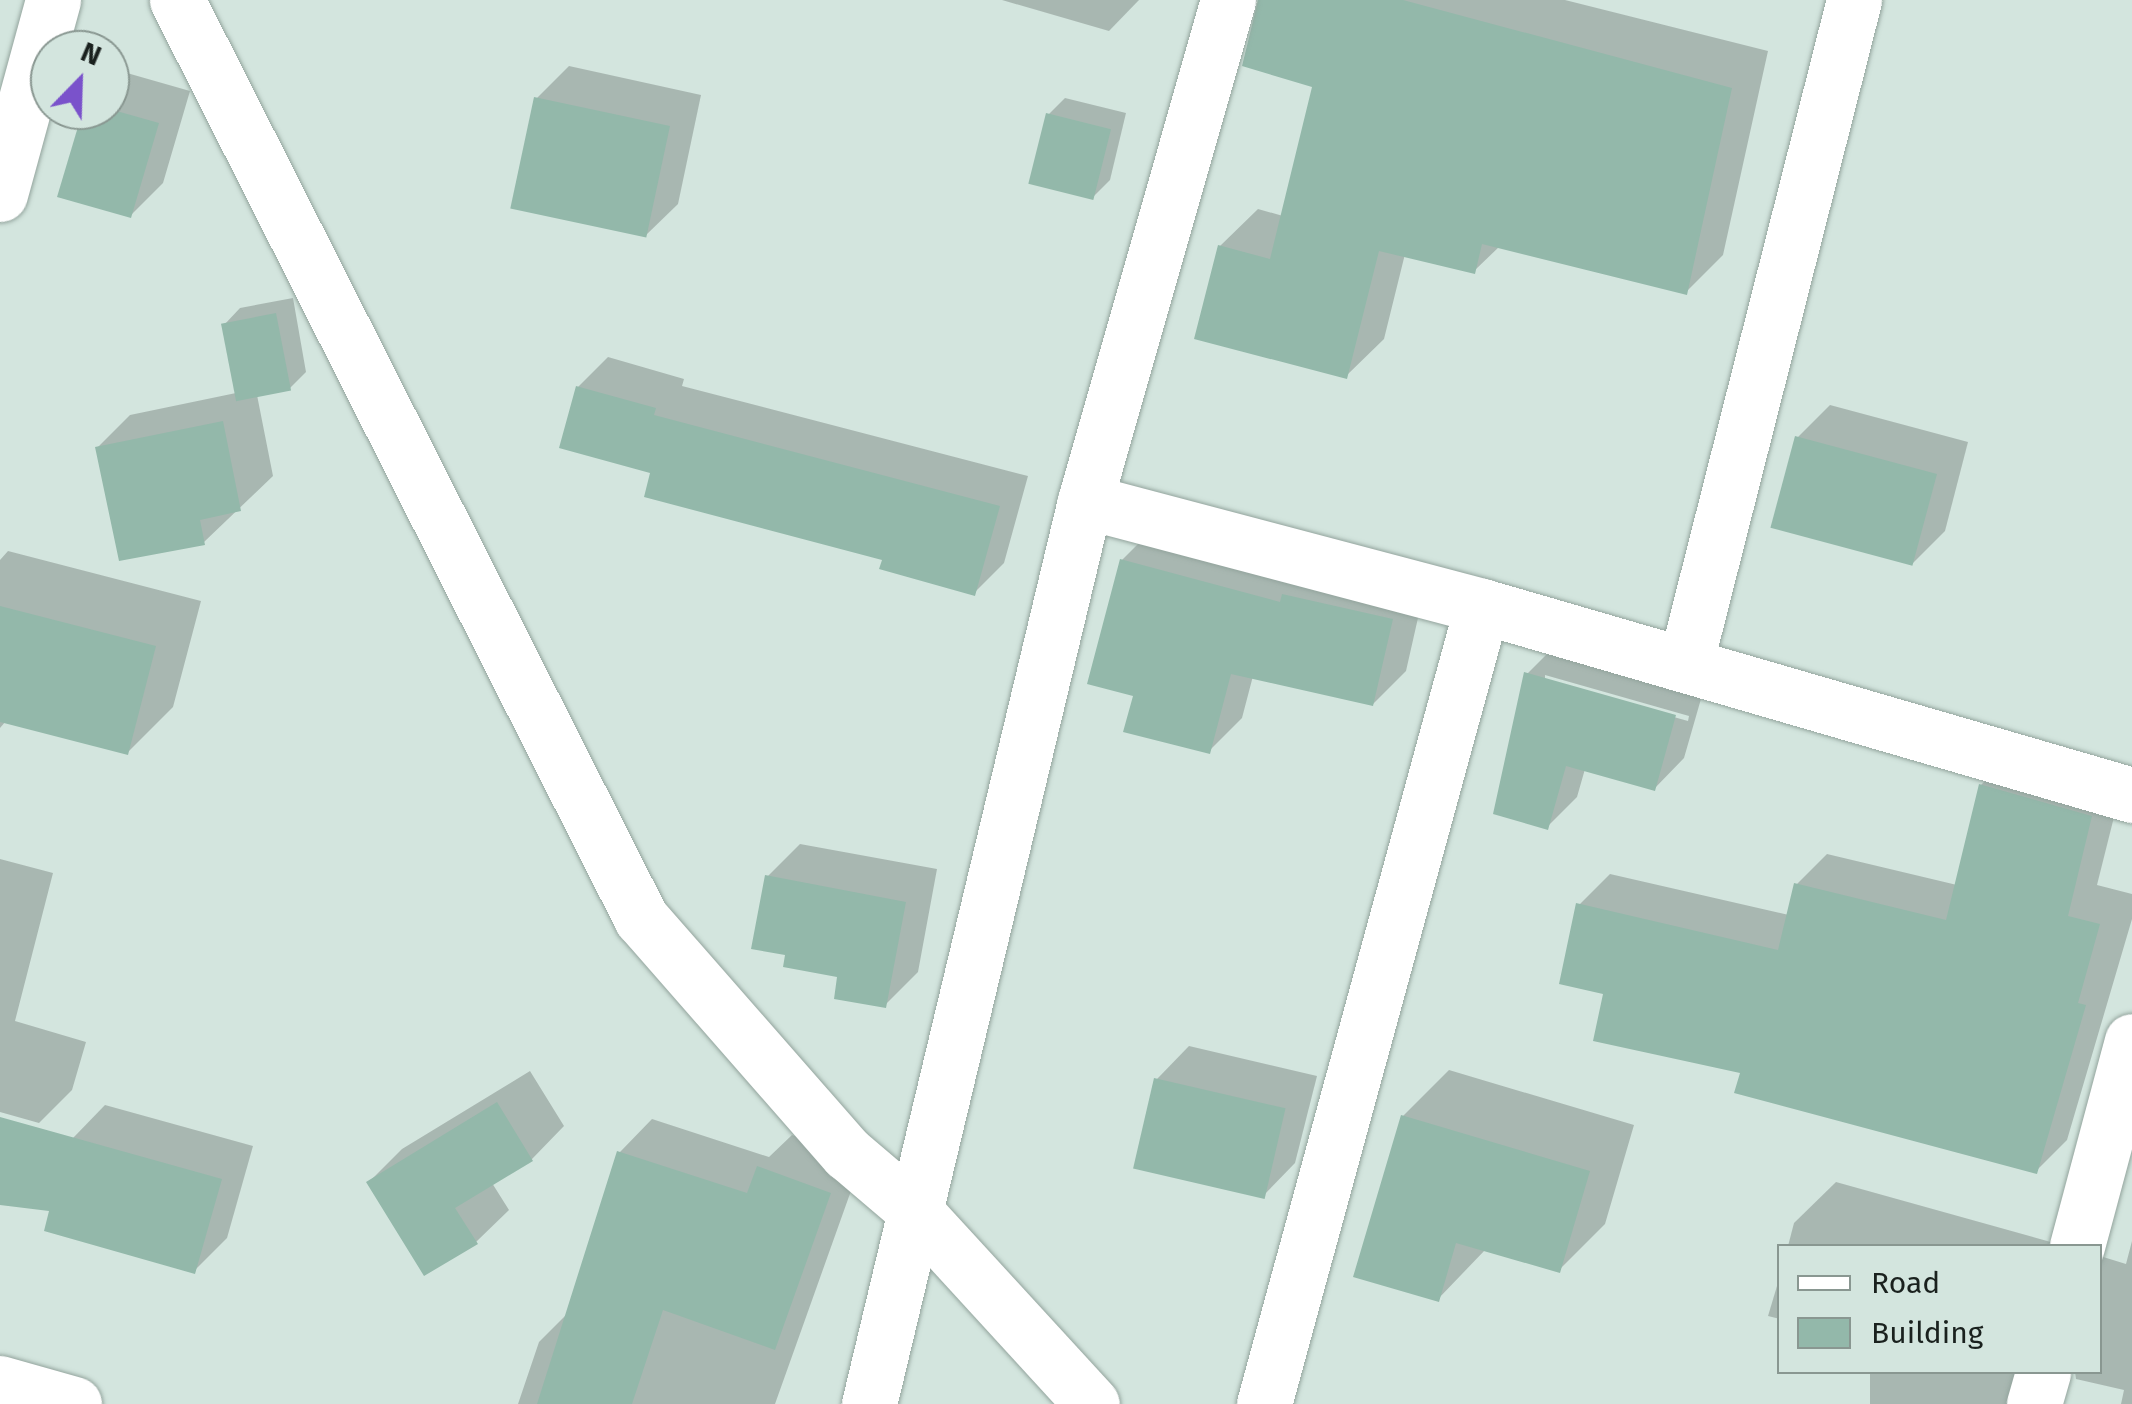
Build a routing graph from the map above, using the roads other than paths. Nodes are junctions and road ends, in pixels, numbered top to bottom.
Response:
1 (53, 0) edge
2 (177, 0) edge
3 (1228, 0) edge
4 (1854, 0) edge
5 (0, 194) edge
6 (1084, 501) junction
7 (1482, 606) junction
8 (1685, 665) junction
9 (2132, 795) edge
10 (2132, 1042) edge
11 (914, 1210) junction
12 (2078, 1244) edge
13 (2042, 1374) edge
14 (0, 1383) edge
15 (74, 1404) edge
16 (869, 1404) edge
17 (1092, 1404) edge
18 (1264, 1404) edge
19 (2034, 1404) edge

1 - 5 street
2 - 11 street
3 - 6 street
4 - 8 street
6 - 7 street
6 - 11 street
7 - 8 street
7 - 18 street
8 - 9 street
10 - 12 street
11 - 16 street
11 - 17 street
13 - 19 street
14 - 15 street

